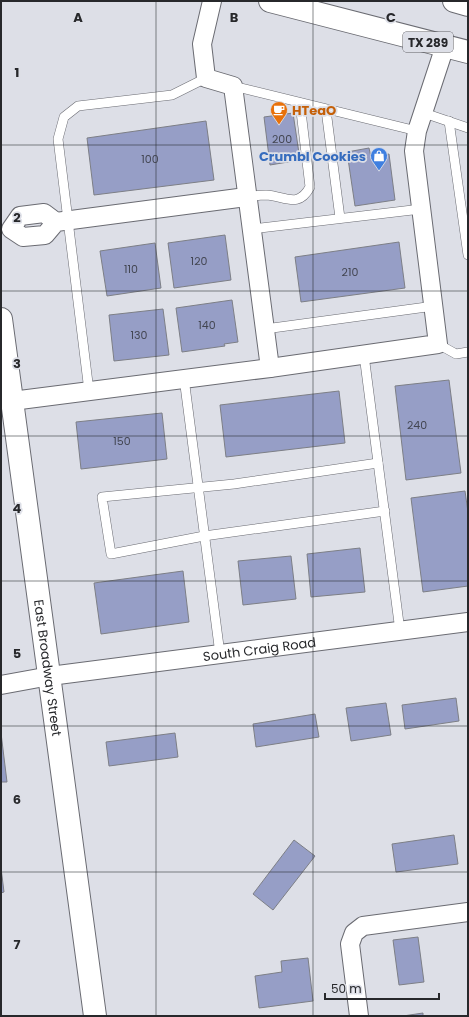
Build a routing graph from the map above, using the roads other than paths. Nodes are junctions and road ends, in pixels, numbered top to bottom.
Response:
1 (212, 1) edge
2 (270, 1) edge
3 (454, 1) edge
4 (468, 5) edge
5 (445, 46) junction
6 (468, 52) edge
7 (206, 78) junction
8 (233, 86) junction
9 (300, 103) junction
10 (326, 110) junction
11 (424, 113) junction
12 (449, 121) junction
13 (468, 128) edge
14 (417, 131) junction
15 (246, 197) junction
16 (421, 209) junction
17 (340, 218) junction
18 (62, 222) junction
19 (6, 229) edge
20 (252, 229) junction
21 (468, 255) edge
22 (434, 306) junction
23 (1, 319) edge
24 (265, 329) junction
25 (438, 344) junction
26 (468, 352) edge
27 (364, 355) junction
28 (270, 368) junction
29 (184, 378) junction
30 (89, 391) junction
31 (12, 401) junction
32 (378, 462) junction
33 (198, 487) junction
34 (385, 511) junction
35 (204, 536) junction
36 (468, 622) edge
37 (400, 631) junction
38 (220, 654) junction
39 (50, 676) junction
40 (1, 685) edge
41 (468, 912) edge
42 (95, 1016) edge
43 (359, 1016) edge

1 - 7 street
2 - 5 street, TX 289
3 - 4 street
5 - 6 street, TX 289
5 - 11 street
7 - 8 street
7 - 18 lane
8 - 9 lane
8 - 15 street
9 - 10 lane
9 - 15 lane
10 - 14 lane
10 - 17 lane
11 - 12 lane
11 - 14 street
12 - 13 lane
12 - 21 lane
14 - 16 street
15 - 18 street
15 - 20 street
16 - 17 lane
16 - 22 street
17 - 20 lane
18 - 19 street
18 - 30 lane
20 - 24 street
22 - 24 lane
22 - 25 street
23 - 31 street, East Broadway Street
24 - 28 street
25 - 26 lane
25 - 27 street
27 - 28 street
27 - 32 lane
28 - 29 street
29 - 30 street
29 - 33 lane
30 - 31 street
31 - 39 street, East Broadway Street
32 - 33 lane
32 - 34 lane
33 - 35 lane
33 - 35 lane
34 - 35 lane
34 - 37 lane
35 - 38 lane
36 - 37 street, South Craig Road
37 - 38 street, South Craig Road
38 - 39 street, South Craig Road
39 - 40 street, South Craig Road
39 - 42 street, East Broadway Street
41 - 43 street

